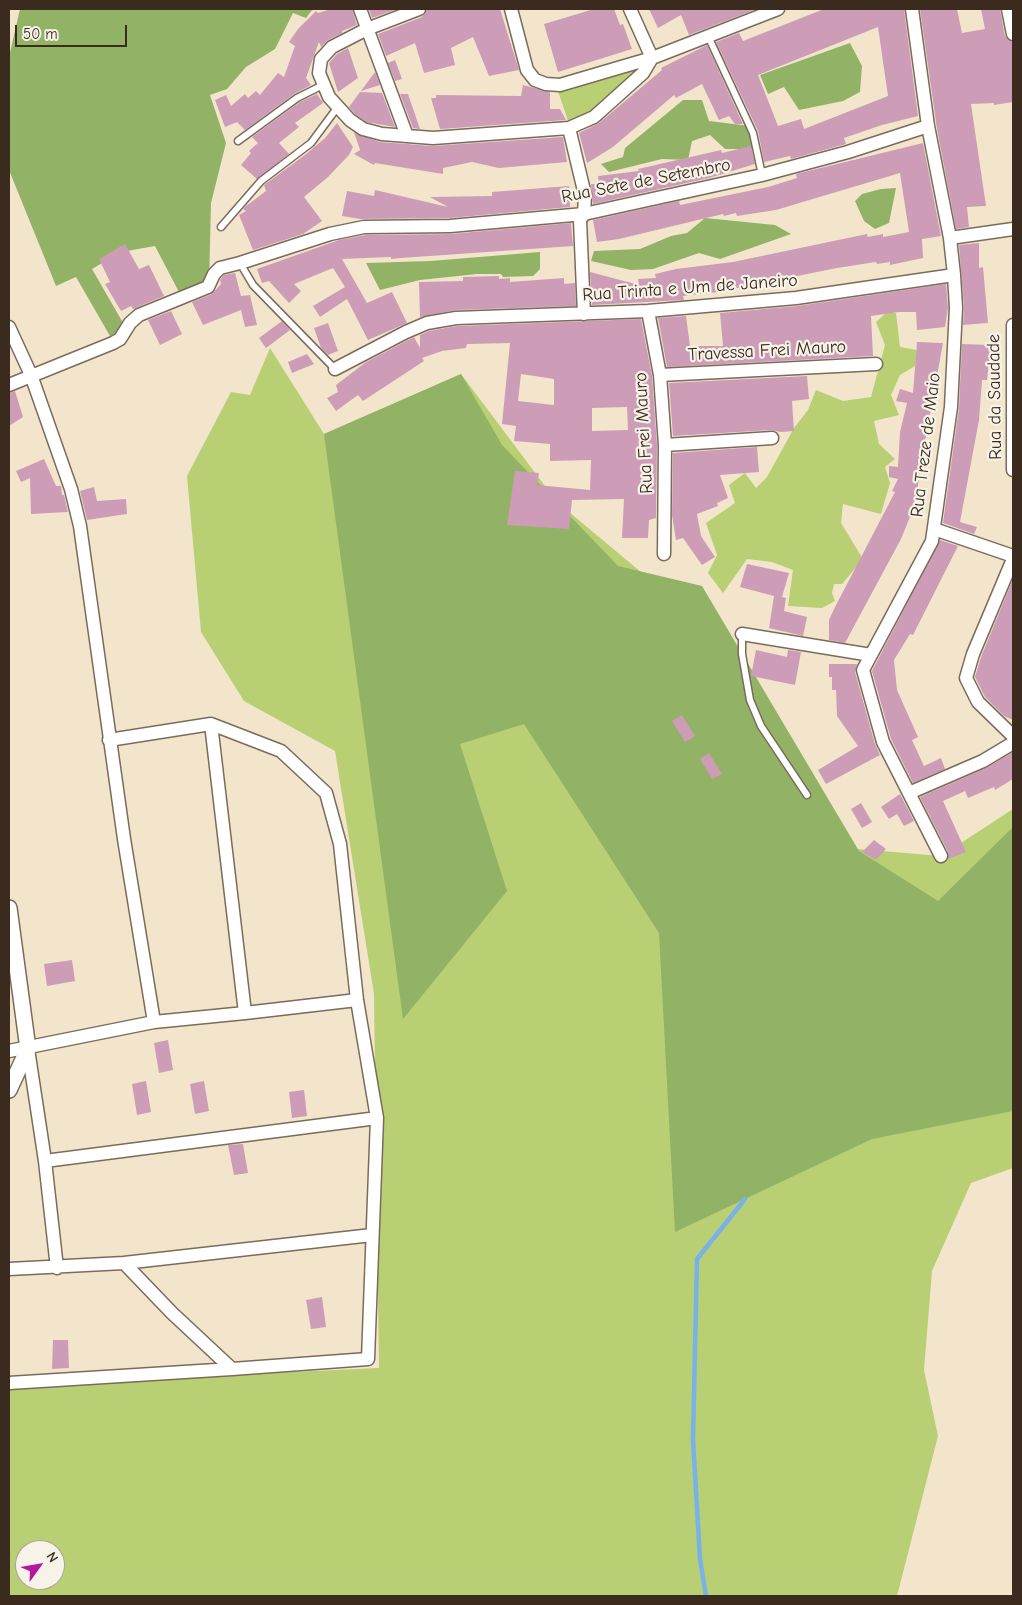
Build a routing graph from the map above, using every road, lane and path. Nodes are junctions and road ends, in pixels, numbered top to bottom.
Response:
1 (360, 9) edge
2 (419, 9) edge
3 (511, 9) edge
4 (630, 9) edge
5 (778, 9) edge
6 (912, 9) edge
7 (1008, 9) edge
8 (367, 29) junction
9 (1013, 34) edge
10 (708, 36) junction
11 (652, 58) junction
12 (323, 85) junction
13 (338, 108) junction
14 (928, 126) junction
15 (569, 128) junction
16 (406, 136) junction
17 (238, 141) dead end
18 (762, 175) junction
19 (584, 214) junction
20 (221, 227) dead end
21 (1013, 229) edge
22 (950, 238) junction
23 (240, 264) junction
24 (954, 275) junction
25 (648, 310) junction
26 (584, 314) junction
27 (1012, 325) edge
28 (9, 327) edge
29 (876, 364) dead end
30 (335, 370) joint
31 (31, 375) junction
32 (660, 375) junction
33 (9, 385) edge
34 (772, 438) dead end
35 (664, 445) junction
36 (1013, 470) edge
37 (934, 528) junction
38 (664, 554) dead end
39 (1013, 558) edge
40 (742, 634) joint
41 (871, 655) junction
42 (211, 724) junction
43 (1013, 736) edge
44 (109, 740) junction
45 (1013, 743) edge
46 (909, 793) junction
47 (807, 796) dead end
48 (941, 856) dead end
49 (9, 908) edge
50 (357, 1000) junction
51 (245, 1013) junction
52 (154, 1022) junction
53 (28, 1049) junction
54 (9, 1051) edge
55 (9, 1090) edge
56 (377, 1118) junction
57 (45, 1161) junction
58 (372, 1235) junction
59 (124, 1263) junction
60 (57, 1268) junction
61 (9, 1269) edge
62 (232, 1368) junction
63 (9, 1383) edge

1 - 8 street
2 - 8 street
3 - 11 street
4 - 11 street
5 - 10 street
6 - 14 street, Rua Treze de Maio
7 - 9 street
8 - 12 street
8 - 16 street
10 - 11 street
10 - 18 lane
11 - 15 street
12 - 13 street
12 - 17 lane
13 - 16 street
13 - 20 lane
14 - 18 street, Rua Sete de Setembro
14 - 22 street, Rua Treze de Maio
15 - 16 street
15 - 19 street
18 - 19 street, Rua Sete de Setembro
19 - 23 street, Rua Sete de Setembro
19 - 26 street
21 - 22 street
22 - 24 street, Rua Treze de Maio
23 - 30 lane
23 - 31 street, Rua Sete de Setembro
24 - 25 street, Rua Trinta e Um de Janeiro
24 - 37 street, Rua Treze de Maio
25 - 26 street, Rua Trinta e Um de Janeiro
25 - 32 street, Rua Frei Mauro
26 - 30 street, Rua Trinta e Um de Janeiro
27 - 36 street, Rua da Saudade
28 - 31 street
29 - 32 street, Travessa Frei Mauro
31 - 33 street, Rua Sete de Setembro
31 - 44 street
32 - 35 street, Rua Frei Mauro
34 - 35 street
35 - 38 street, Rua Frei Mauro
37 - 39 street
37 - 41 street, Rua Treze de Maio
39 - 43 street
40 - 41 street
40 - 47 lane
41 - 46 street, Rua Treze de Maio
42 - 44 street
42 - 50 street
42 - 51 street
44 - 52 street
45 - 46 street
46 - 48 street, Rua Treze de Maio
49 - 53 street
50 - 51 street
50 - 56 street
51 - 52 street
52 - 53 street
53 - 54 street
53 - 55 street
53 - 57 street
56 - 57 street
56 - 58 street
57 - 60 street
58 - 59 street
58 - 62 street
59 - 60 street
59 - 62 street
60 - 61 street
62 - 63 street

